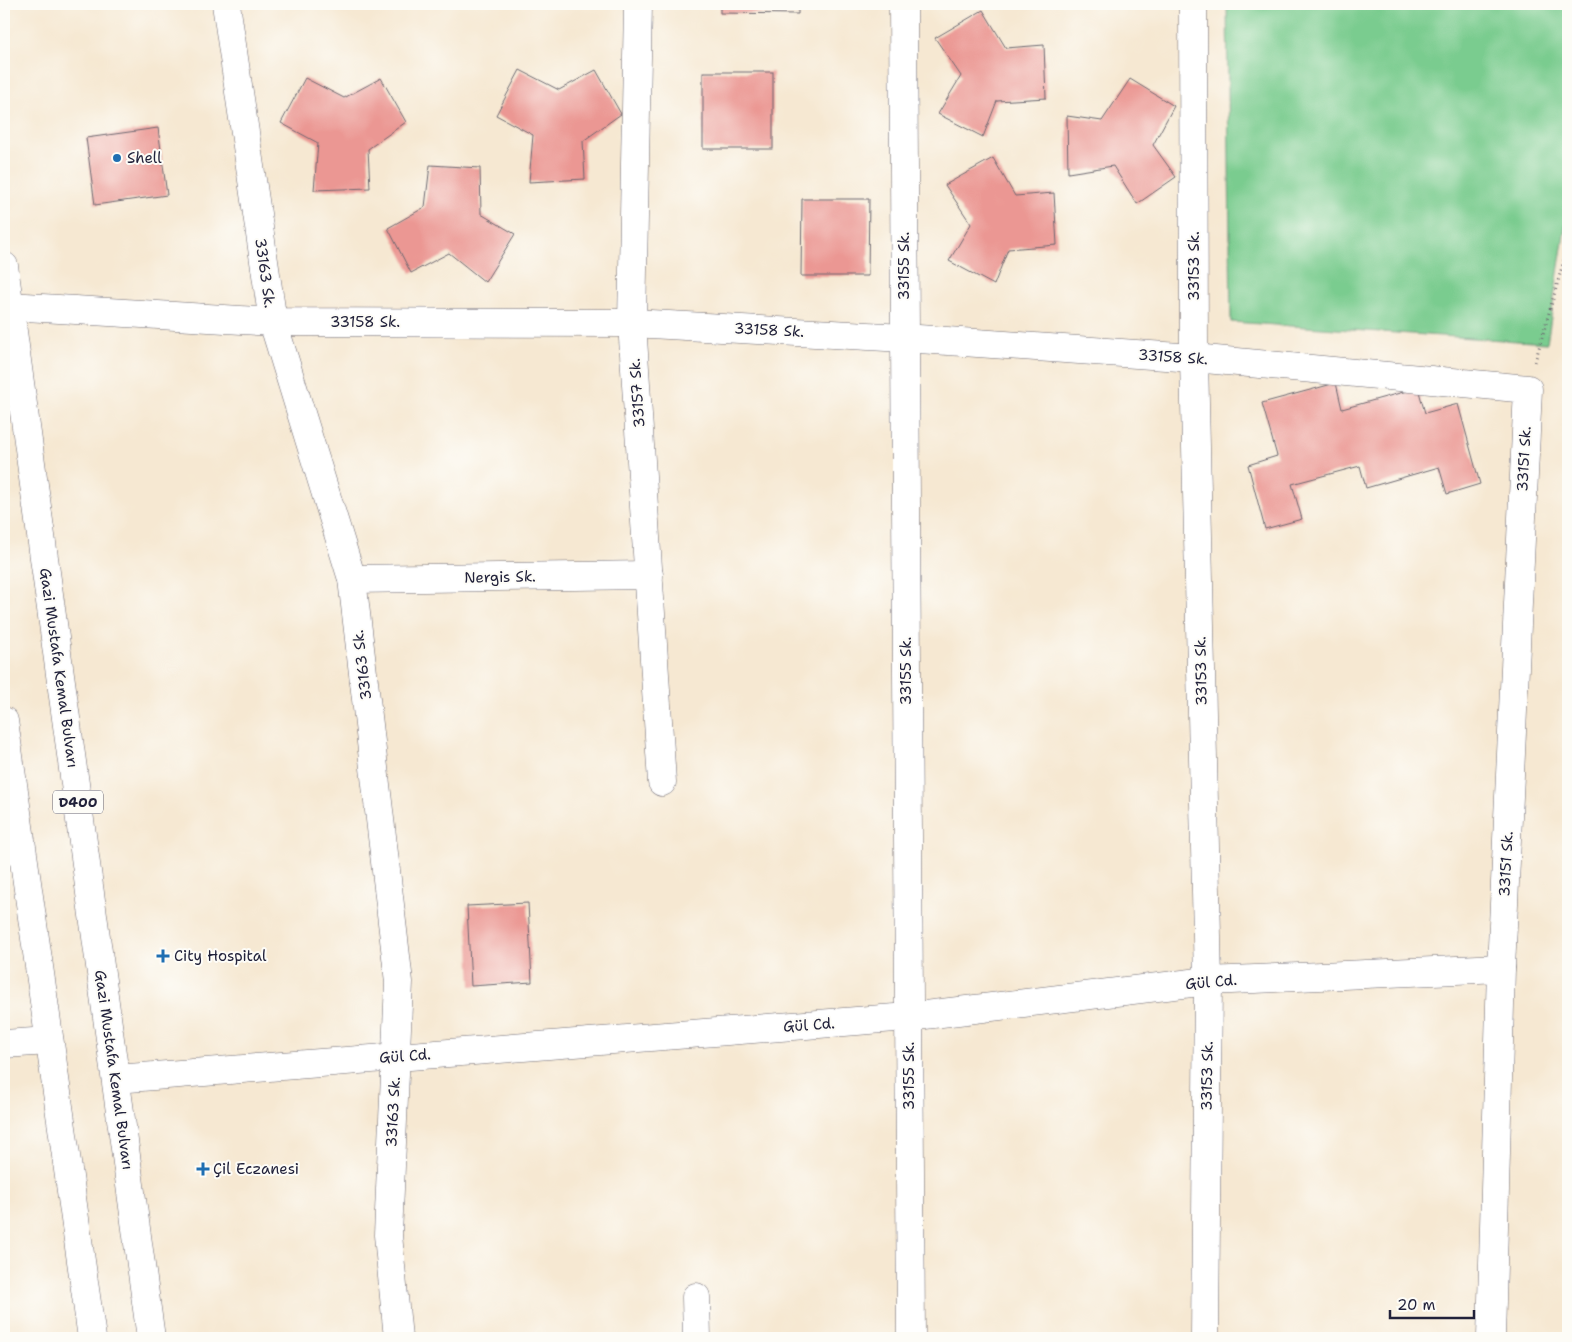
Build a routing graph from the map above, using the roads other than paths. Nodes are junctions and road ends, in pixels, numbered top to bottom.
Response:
1 (226, 4) edge
2 (638, 4) edge
3 (903, 4) edge
4 (1193, 4) edge
5 (4, 266) edge
6 (9, 306) junction
7 (273, 322) junction
8 (632, 323) junction
9 (904, 338) junction
10 (1194, 358) junction
11 (1528, 389) joint
12 (648, 575) junction
13 (352, 579) junction
14 (4, 721) edge
15 (662, 782) dead end
16 (1501, 968) junction
17 (1208, 981) junction
18 (908, 1017) junction
19 (49, 1041) junction
20 (4, 1044) edge
21 (395, 1057) junction
22 (116, 1078) junction
23 (696, 1297) dead end
24 (92, 1338) edge
25 (152, 1338) edge
26 (398, 1338) edge
27 (697, 1338) edge
28 (911, 1338) edge
29 (1205, 1338) edge
30 (1491, 1338) edge

1 - 7 main road, 33163 Sk.
2 - 8 main road, 33157 Sk.
3 - 9 main road, 33155 Sk.
4 - 10 main road, 33153 Sk.
5 - 6 main road, Gazi Mustafa Kemal Bulvarı / D400
6 - 7 main road, 33158 Sk.
6 - 22 main road, Gazi Mustafa Kemal Bulvarı / D400
7 - 8 main road, 33158 Sk.
7 - 13 main road, 33163 Sk.
8 - 9 main road, 33158 Sk.
8 - 12 main road, 33157 Sk.
9 - 10 main road, 33158 Sk.
9 - 18 main road, 33155 Sk.
10 - 11 main road, 33158 Sk.
10 - 17 main road, 33153 Sk.
11 - 16 main road, 33151 Sk.
12 - 13 main road, Nergis Sk.
12 - 15 main road, 33157 Sk.
13 - 21 main road, 33163 Sk.
14 - 19 main road
16 - 17 main road, Gül Cd.
16 - 30 main road, 33151 Sk.
17 - 18 main road, Gül Cd.
17 - 29 main road, 33153 Sk.
18 - 21 main road, Gül Cd.
18 - 28 main road, 33155 Sk.
19 - 20 main road
19 - 24 main road
21 - 22 main road, Gül Cd.
21 - 26 main road, 33163 Sk.
22 - 25 main road, Gazi Mustafa Kemal Bulvarı / D400
23 - 27 main road

